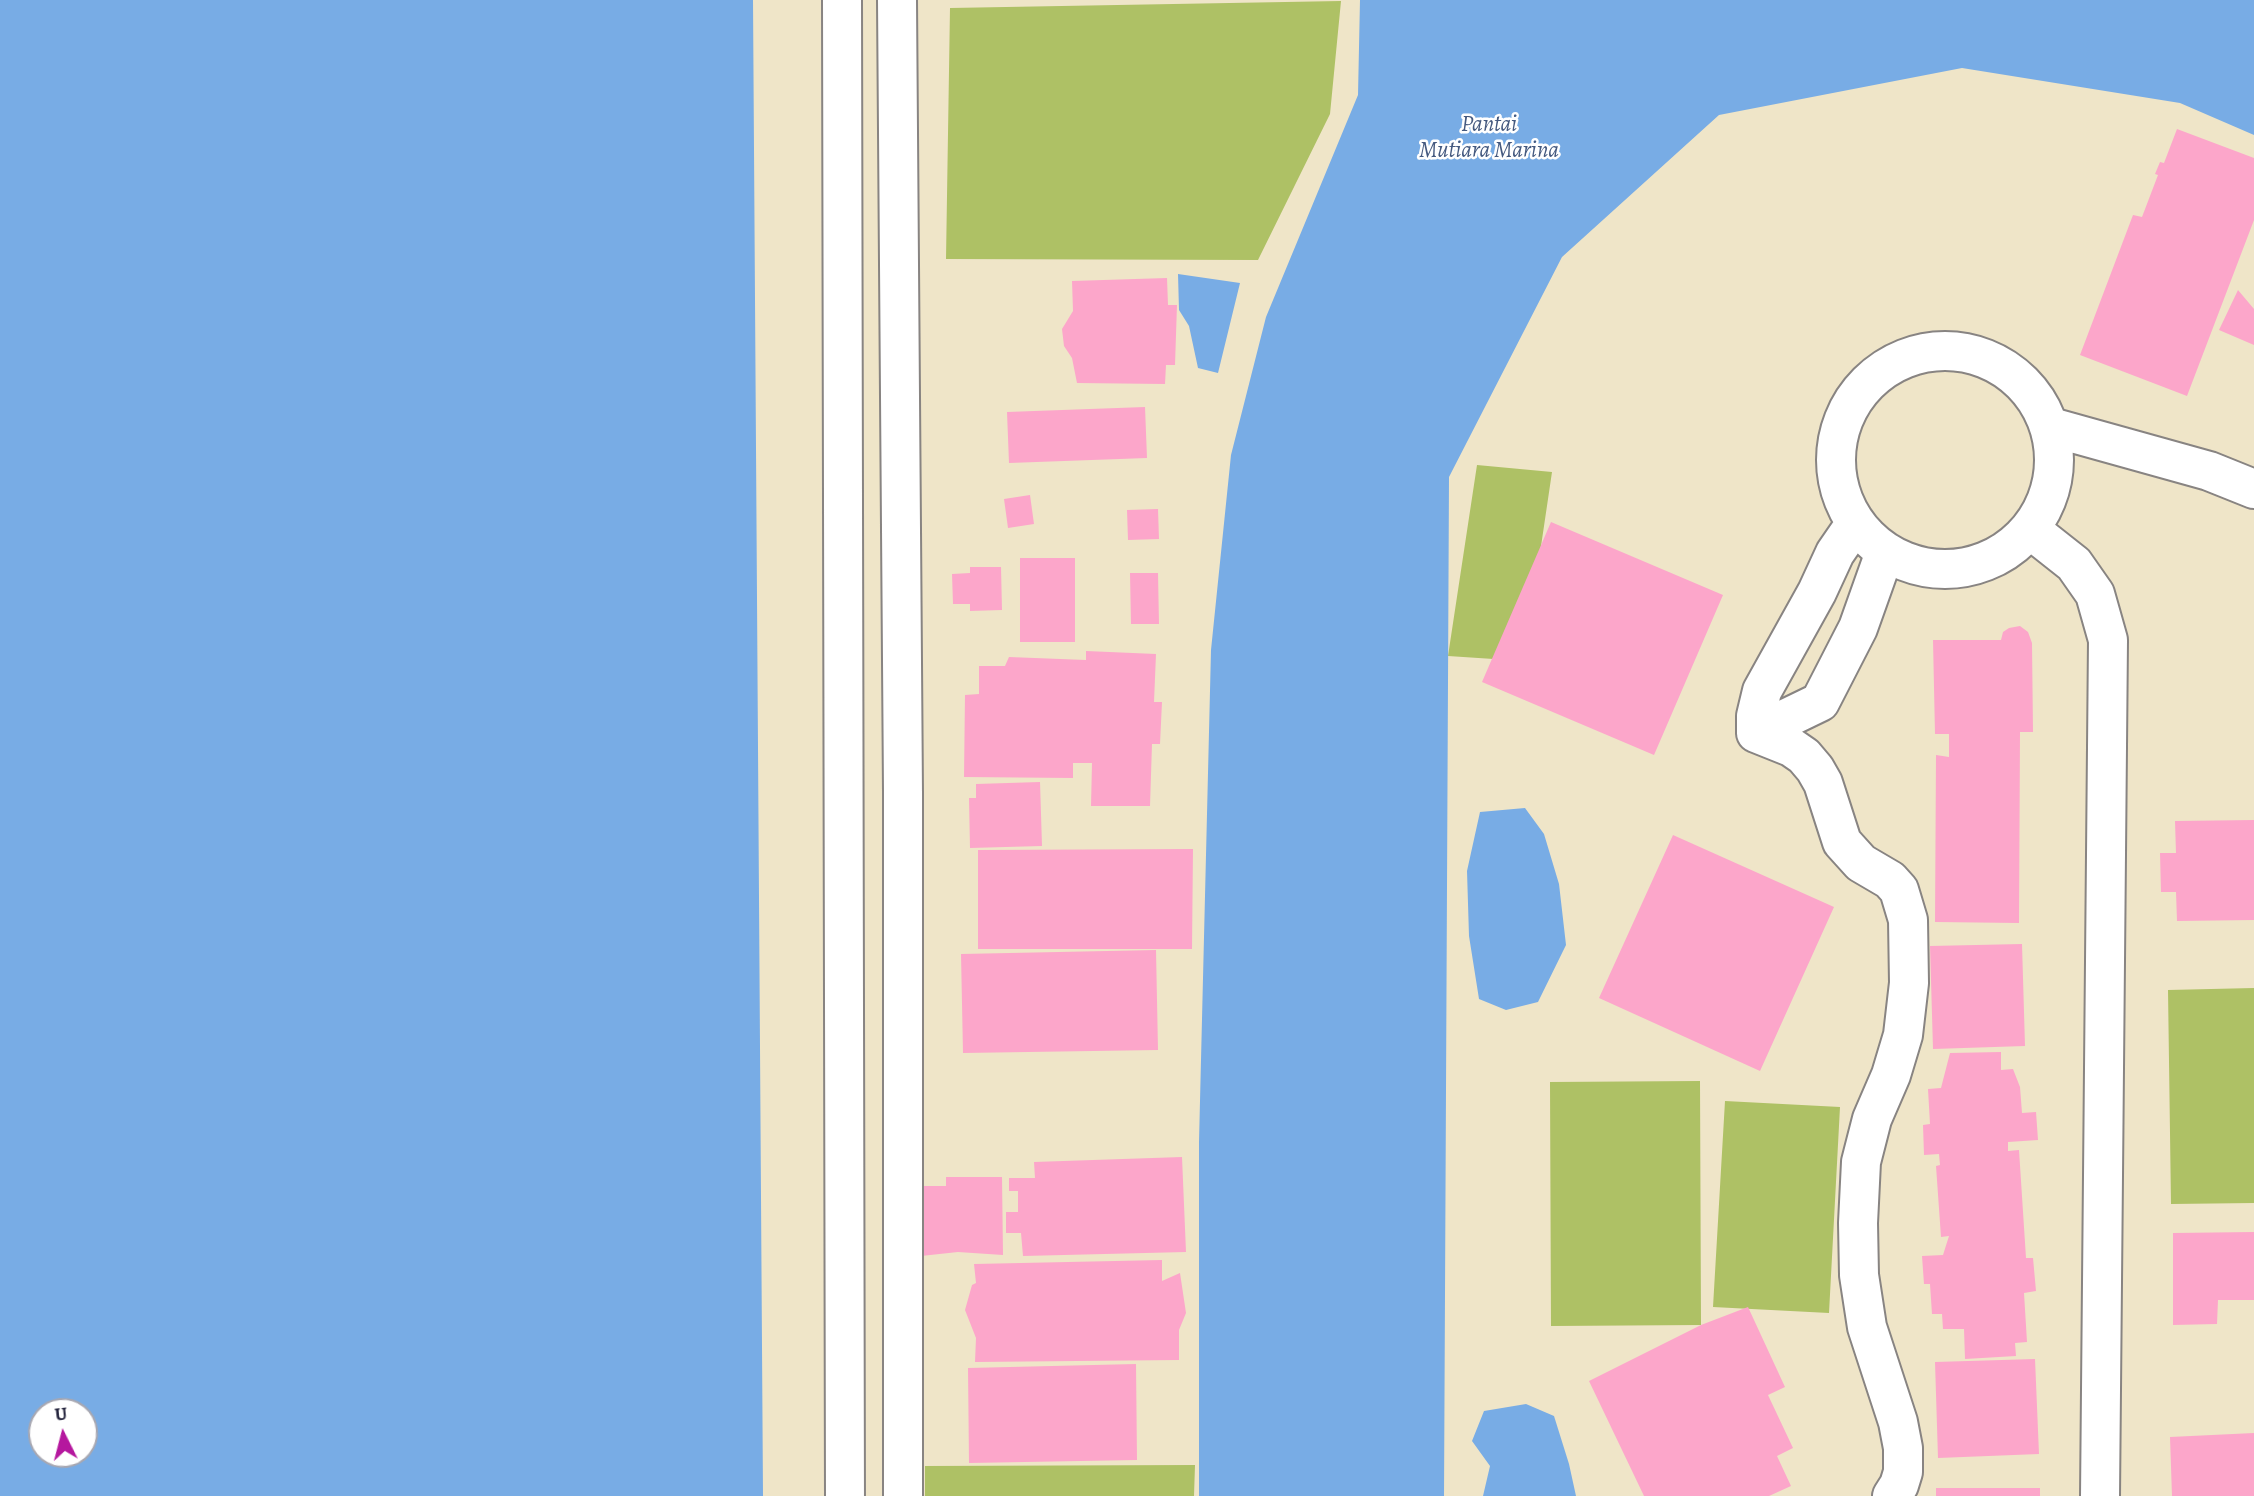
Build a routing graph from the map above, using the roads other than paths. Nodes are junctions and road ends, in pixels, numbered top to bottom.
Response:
1 (842, 0) edge
2 (897, 0) edge
3 (2052, 427) junction
4 (2254, 489) edge
5 (1855, 524) junction
6 (2031, 530) junction
7 (1885, 552) junction
8 (1756, 733) junction
9 (845, 1496) edge
10 (903, 1496) edge
11 (1892, 1496) edge
12 (2100, 1496) edge

1 - 9 street
2 - 10 street
3 - 4 street
3 - 5 street
3 - 6 street
5 - 7 street
5 - 8 street
6 - 7 street
6 - 12 street
7 - 8 street
8 - 11 street

